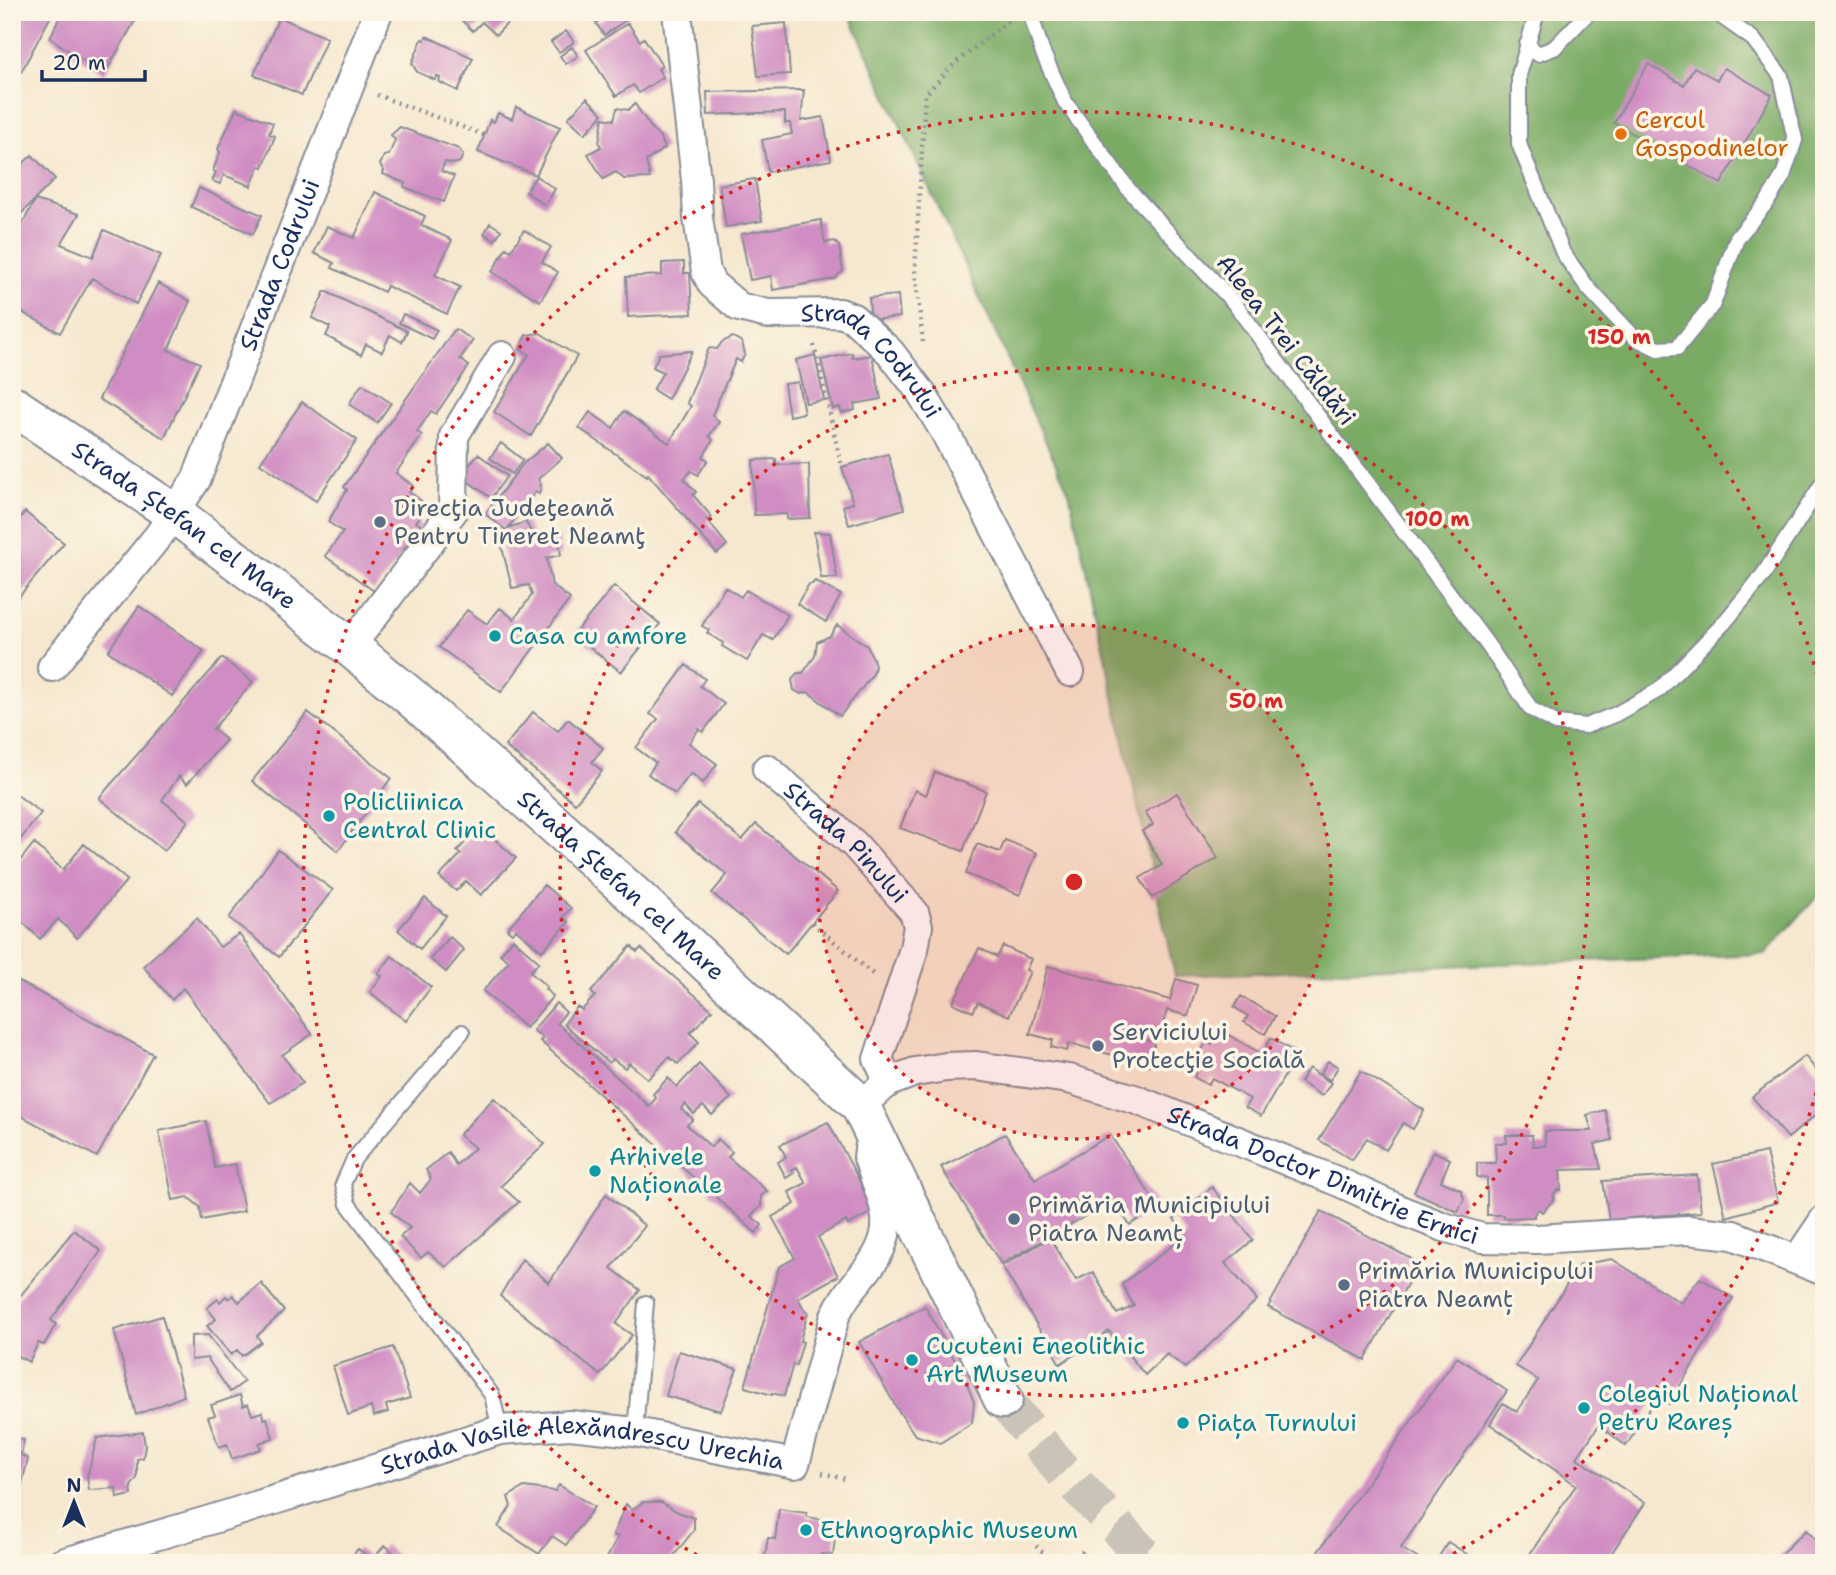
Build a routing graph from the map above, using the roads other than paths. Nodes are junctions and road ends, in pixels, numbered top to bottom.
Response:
1 (377, 12) edge
2 (677, 12) edge
3 (1030, 12) edge
4 (1537, 12) edge
5 (1588, 12) edge
6 (1715, 12) edge
7 (1526, 49) junction
8 (502, 356) dead end
9 (12, 405) edge
10 (1824, 481) edge
11 (175, 514) junction
12 (351, 647) junction
13 (52, 667) dead end
14 (1070, 672) dead end
15 (766, 769) dead end
16 (462, 1032) dead end
17 (874, 1104) junction
18 (1824, 1220) edge
19 (1797, 1260) junction
20 (1824, 1271) edge
21 (646, 1303) dead end
22 (1003, 1399) tunnel mouth
23 (500, 1430) junction
24 (635, 1432) junction
25 (62, 1563) edge

1 - 11 street, Strada Codrului
2 - 14 street, Strada Codrului
3 - 10 lane, Aleea Trei Căldări
4 - 7 lane
5 - 7 lane
6 - 7 lane
8 - 12 street
9 - 11 street, Strada Ștefan cel Mare
11 - 12 street, Strada Ștefan cel Mare
11 - 13 street, Strada Codrului
12 - 17 street, Strada Ștefan cel Mare
15 - 17 street, Strada Pinului
16 - 23 lane
17 - 19 street, Strada Doctor Dimitrie Ernici
17 - 22 street, Strada Ștefan cel Mare
17 - 24 street, Strada Vasile Alexăndrescu Urechia
18 - 19 street
19 - 20 street, Strada Doctor Dimitrie Ernici
21 - 24 lane
23 - 24 street, Strada Vasile Alexăndrescu Urechia
23 - 25 street, Strada Vasile Alexăndrescu Urechia

